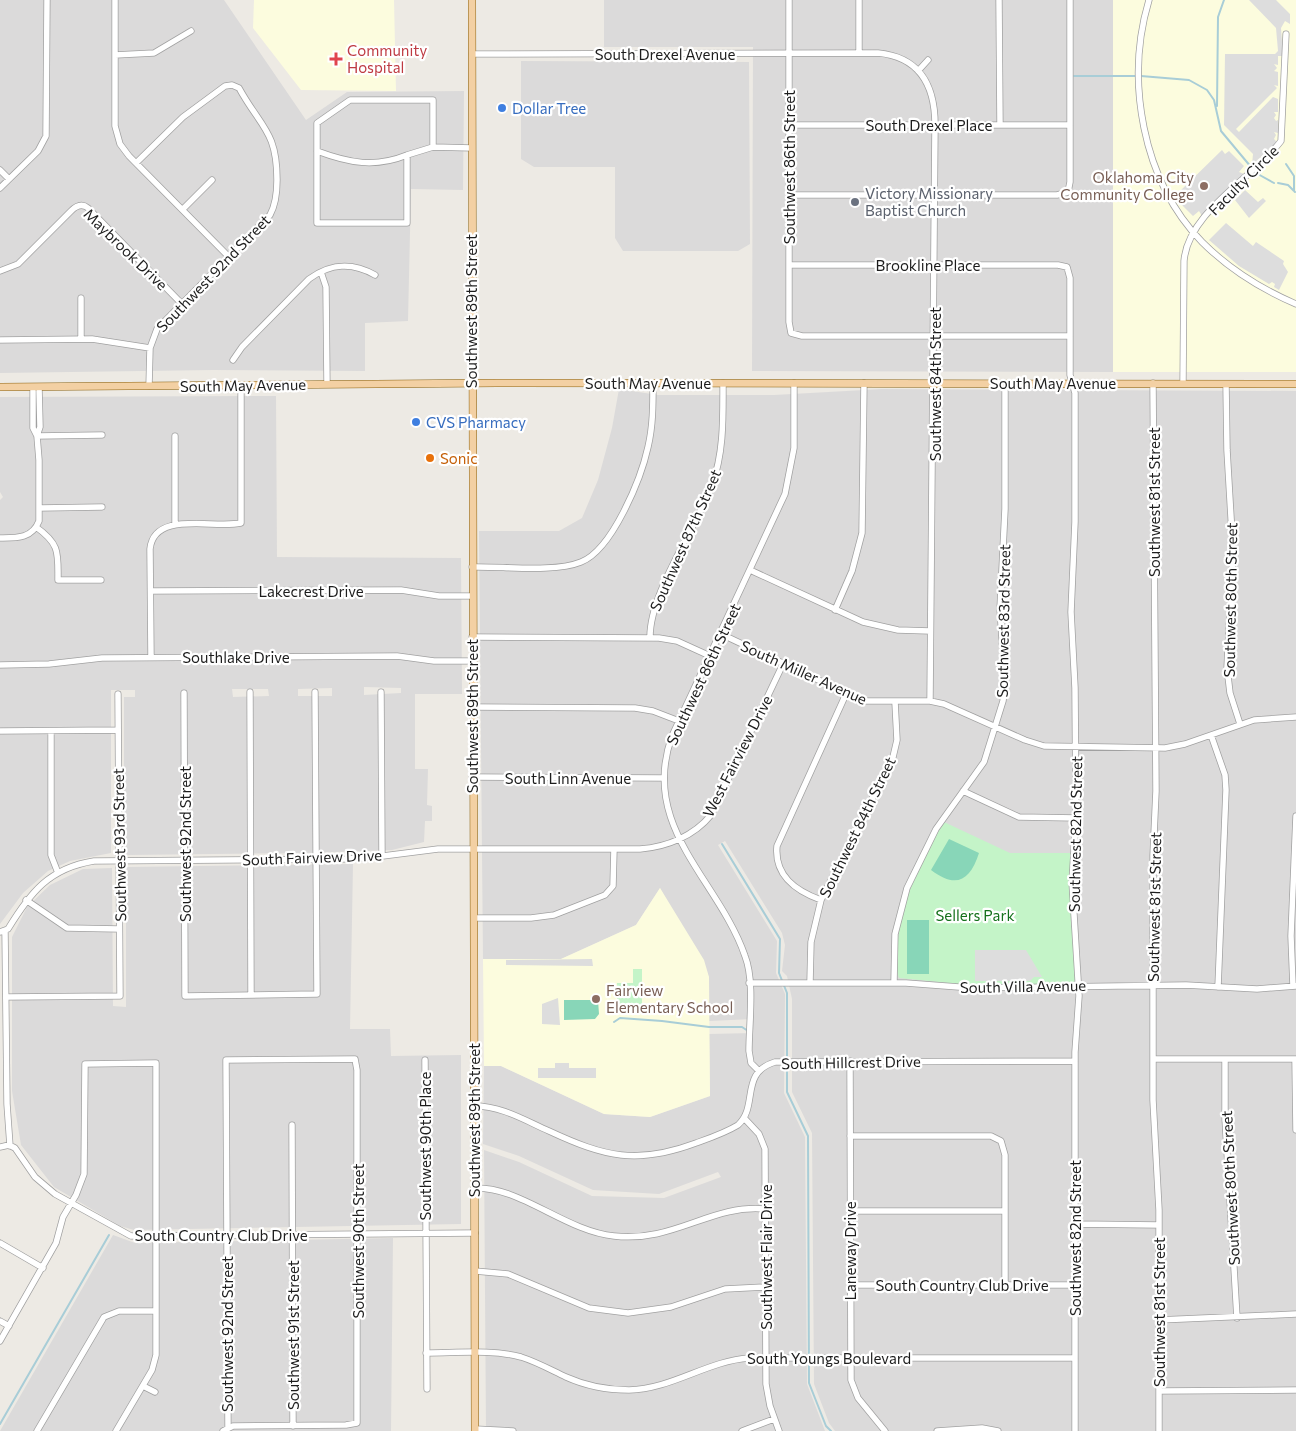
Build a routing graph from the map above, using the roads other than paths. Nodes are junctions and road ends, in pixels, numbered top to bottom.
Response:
1 (47, 0) edge
2 (115, 0) edge
3 (472, 0) edge
4 (788, 0) edge
5 (859, 0) edge
6 (1000, 0) edge
7 (1070, 0) edge
8 (1149, 0) edge
9 (191, 31) dead end
10 (1286, 34) dead end
11 (859, 53) junction
12 (472, 54) junction
13 (789, 54) junction
14 (114, 55) junction
15 (928, 60) dead end
16 (918, 71) junction
17 (789, 125) junction
18 (936, 125) junction
19 (1000, 125) junction
20 (1070, 125) junction
21 (433, 147) junction
22 (472, 148) junction
23 (317, 151) junction
24 (407, 155) junction
25 (136, 163) junction
26 (0, 170) edge
27 (9, 179) junction
28 (212, 180) dead end
29 (0, 188) edge
30 (789, 195) junction
31 (936, 195) junction
32 (183, 209) junction
33 (1194, 232) junction
34 (229, 256) junction
35 (789, 265) junction
36 (936, 265) junction
37 (1067, 267) joint
38 (0, 271) edge
39 (321, 272) junction
40 (375, 275) dead end
41 (81, 298) dead end
42 (182, 304) junction
43 (1296, 304) edge
44 (936, 336) junction
45 (1070, 336) junction
46 (82, 339) junction
47 (0, 340) edge
48 (150, 348) junction
49 (233, 360) dead end
50 (471, 383) junction
51 (653, 383) junction
52 (723, 383) junction
53 (794, 383) junction
54 (864, 383) junction
55 (935, 383) junction
56 (1005, 383) junction
57 (1072, 383) junction
58 (1153, 383) junction
59 (327, 384) junction
60 (1183, 384) junction
61 (1226, 384) junction
62 (1296, 384) edge
63 (241, 385) junction
64 (149, 386) junction
65 (0, 387) edge
66 (36, 387) junction
67 (37, 436) junction
68 (102, 436) dead end
69 (175, 436) dead end
70 (102, 507) dead end
71 (40, 508) junction
72 (175, 524) junction
73 (36, 528) junction
74 (0, 538) edge
75 (472, 567) junction
76 (750, 570) junction
77 (102, 580) dead end
78 (151, 591) junction
79 (472, 596) junction
80 (835, 610) junction
81 (930, 631) junction
82 (721, 634) junction
83 (472, 637) junction
84 (650, 637) junction
85 (710, 656) junction
86 (151, 657) junction
87 (472, 661) junction
88 (0, 664) edge
89 (783, 664) junction
90 (250, 692) dead end
91 (315, 692) dead end
92 (381, 692) dead end
93 (184, 693) dead end
94 (118, 694) dead end
95 (846, 694) junction
96 (930, 701) junction
97 (895, 702) junction
98 (472, 707) junction
99 (1296, 717) edge
100 (679, 721) junction
101 (1240, 724) junction
102 (995, 726) junction
103 (118, 730) junction
104 (0, 731) edge
105 (51, 731) junction
106 (1211, 735) junction
107 (1076, 748) junction
108 (1156, 748) junction
109 (472, 778) junction
110 (664, 778) junction
111 (963, 791) junction
112 (1296, 816) edge
113 (1076, 818) junction
114 (680, 838) junction
115 (474, 848) junction
116 (614, 848) junction
117 (382, 856) junction
118 (316, 858) junction
119 (250, 859) junction
120 (185, 860) junction
121 (119, 861) junction
122 (58, 873) junction
123 (26, 900) junction
124 (821, 900) junction
125 (474, 918) junction
126 (119, 929) junction
127 (2, 931) edge
128 (810, 982) junction
129 (894, 982) junction
130 (749, 983) junction
131 (1079, 986) junction
132 (1153, 986) junction
133 (1294, 986) edge
134 (1218, 987) junction
135 (251, 994) junction
136 (6, 997) junction
137 (1154, 1059) junction
138 (1225, 1059) junction
139 (1296, 1059) edge
140 (226, 1060) joint
141 (425, 1060) dead end
142 (850, 1061) junction
143 (1075, 1061) junction
144 (759, 1071) junction
145 (474, 1106) junction
146 (745, 1119) junction
147 (292, 1126) dead end
148 (1296, 1130) edge
149 (850, 1136) junction
150 (10, 1146) junction
151 (0, 1147) edge
152 (474, 1188) junction
153 (70, 1203) junction
154 (765, 1209) junction
155 (850, 1211) junction
156 (1005, 1211) junction
157 (1075, 1224) junction
158 (1159, 1225) junction
159 (426, 1233) junction
160 (474, 1233) junction
161 (358, 1234) junction
162 (292, 1235) junction
163 (156, 1236) junction
164 (227, 1236) junction
165 (0, 1243) edge
166 (43, 1268) junction
167 (474, 1271) junction
168 (850, 1285) junction
169 (1005, 1285) junction
170 (1075, 1285) junction
171 (766, 1287) junction
172 (156, 1311) junction
173 (1296, 1314) edge
174 (1237, 1318) junction
175 (1159, 1320) junction
176 (0, 1321) edge
177 (9, 1326) junction
178 (0, 1341) edge
179 (426, 1353) junction
180 (475, 1354) junction
181 (766, 1358) junction
182 (851, 1358) junction
183 (1075, 1358) junction
184 (143, 1386) junction
185 (427, 1389) dead end
186 (1296, 1390) edge
187 (1159, 1391) junction
188 (155, 1392) dead end
189 (774, 1419) junction
190 (292, 1426) junction
191 (225, 1429) edge
192 (475, 1430) edge
193 (37, 1431) edge
194 (116, 1431) edge
195 (513, 1431) edge
196 (742, 1431) edge
197 (779, 1431) edge
198 (885, 1431) edge
199 (937, 1431) edge
200 (998, 1431) edge
201 (1075, 1431) edge
202 (1159, 1431) edge

1 - 27 street
2 - 14 street
3 - 12 main road, Southwest 89th Street
4 - 13 street, Southwest 86th Street
5 - 11 street
6 - 19 street
7 - 20 street
8 - 33 street
9 - 14 street
10 - 33 street, Faculty Circle
11 - 13 street, South Drexel Avenue
11 - 16 street, Southwest 84th Street
12 - 13 street, South Drexel Avenue
12 - 22 main road, Southwest 89th Street
13 - 17 street, Southwest 86th Street
14 - 25 street
15 - 16 street
16 - 18 street, Southwest 84th Street
17 - 18 street, South Drexel Place
17 - 30 street, Southwest 86th Street
18 - 19 street, South Drexel Place
18 - 31 street, Southwest 84th Street
19 - 20 street, South Drexel Place
20 - 31 street
21 - 22 street
21 - 23 street
21 - 24 street
22 - 50 main road, Southwest 89th Street
23 - 24 street
23 - 24 street
25 - 32 street
25 - 34 street, Southwest 92nd Street
26 - 27 street
27 - 29 street
28 - 32 street
30 - 31 street
30 - 35 street, Southwest 86th Street
31 - 36 street, Southwest 84th Street
32 - 34 street
33 - 43 street
33 - 60 street, Faculty Circle
34 - 42 street, Southwest 92nd Street
35 - 36 street, Brookline Place
35 - 44 street, Southwest 86th Street
36 - 37 street, Brookline Place
36 - 44 street, Southwest 84th Street
37 - 45 street, Southwest 82nd Street
38 - 42 street, Maybrook Drive
39 - 40 street
39 - 49 street
39 - 59 street
41 - 46 street
42 - 48 street, Southwest 92nd Street
44 - 45 street
44 - 55 street, Southwest 84th Street
45 - 57 street, Southwest 82nd Street
46 - 47 street
46 - 48 street
48 - 64 street, Southwest 92nd Street
50 - 51 main road, South May Avenue
50 - 59 main road, South May Avenue
50 - 75 main road, Southwest 89th Street
51 - 52 main road, South May Avenue
51 - 75 street
52 - 53 main road, South May Avenue
52 - 84 street, Southwest 87th Street
53 - 54 main road, South May Avenue
53 - 76 street, Southwest 86th Street
54 - 55 main road, South May Avenue
54 - 80 street
55 - 56 main road, South May Avenue
55 - 81 street, Southwest 84th Street
56 - 57 main road, South May Avenue
56 - 102 street, Southwest 83rd Street
57 - 58 main road, South May Avenue
57 - 107 street, Southwest 82nd Street
58 - 60 main road, South May Avenue
58 - 108 street, Southwest 81st Street
59 - 63 main road, South May Avenue
60 - 61 main road, South May Avenue
61 - 62 main road, South May Avenue
61 - 101 street, Southwest 80th Street
63 - 64 main road, South May Avenue
63 - 72 street
64 - 66 main road, South May Avenue
65 - 66 main road, South May Avenue
66 - 67 street
67 - 68 street
67 - 71 street
69 - 72 street
70 - 71 street
71 - 73 street
72 - 78 street
73 - 74 street
73 - 77 street
75 - 79 main road, Southwest 89th Street
76 - 80 street
76 - 82 street, Southwest 86th Street
78 - 79 street, Lakecrest Drive
78 - 86 street
79 - 83 main road, Southwest 89th Street
80 - 81 street
81 - 96 street, Southwest 84th Street
82 - 85 street, Southwest 86th Street
82 - 89 street, South Miller Avenue
83 - 84 street
83 - 87 main road, Southwest 89th Street
84 - 85 street
85 - 100 street, Southwest 86th Street
86 - 87 street, Southlake Drive
86 - 88 street, Southlake Drive
87 - 98 main road, Southwest 89th Street
89 - 95 street, South Miller Avenue
89 - 114 street, West Fairview Drive
90 - 119 street
91 - 118 street
92 - 117 street
93 - 120 street, Southwest 92nd Street
94 - 103 street, Southwest 93rd Street
95 - 97 street, South Miller Avenue
95 - 124 street
96 - 97 street, South Miller Avenue
96 - 102 street, South Miller Avenue
97 - 124 street, Southwest 84th Street
98 - 100 street
98 - 109 main road, Southwest 89th Street
99 - 101 street, South Miller Avenue
100 - 110 street, Southwest 86th Street
101 - 106 street, South Miller Avenue
102 - 107 street, South Miller Avenue
102 - 111 street, Southwest 83rd Street
103 - 105 street
103 - 121 street, Southwest 93rd Street
104 - 105 street
105 - 122 street
106 - 108 street, South Miller Avenue
106 - 134 street
107 - 108 street, South Miller Avenue
107 - 113 street, Southwest 82nd Street
108 - 132 street, Southwest 81st Street
109 - 110 street, South Linn Avenue
109 - 115 main road, Southwest 89th Street
110 - 114 street, Southwest 86th Street
111 - 113 street
111 - 129 street, Southwest 83rd Street
112 - 133 street
113 - 131 street, Southwest 82nd Street
114 - 116 street, South Fairview Drive
114 - 130 street, Southwest 86th Street
115 - 116 street, South Fairview Drive
115 - 117 street, South Fairview Drive
115 - 125 main road, Southwest 89th Street
116 - 125 street
117 - 118 street, South Fairview Drive
118 - 119 street, South Fairview Drive
118 - 135 street
119 - 120 street, South Fairview Drive
119 - 135 street
120 - 121 street, South Fairview Drive
120 - 135 street, Southwest 92nd Street
121 - 122 street, South Fairview Drive
121 - 126 street, Southwest 93rd Street
122 - 123 street, South Fairview Drive
123 - 126 street
123 - 127 street, South Fairview Drive
124 - 128 street, Southwest 84th Street
125 - 145 main road, Southwest 89th Street
126 - 136 street, Southwest 93rd Street
127 - 136 street
128 - 129 street, South Villa Avenue
128 - 130 street, South Villa Avenue
129 - 131 street, South Villa Avenue
130 - 144 street, Southwest 86th Street
131 - 132 street, South Villa Avenue
131 - 143 street, Southwest 82nd Street
132 - 134 street, South Villa Avenue
132 - 137 street, Southwest 81st Street
133 - 134 street, South Villa Avenue
136 - 150 street
137 - 138 street
137 - 158 street, Southwest 81st Street
138 - 139 street
138 - 174 street, Southwest 80th Street
139 - 148 street
140 - 161 street, Southwest 90th Street
140 - 164 street, Southwest 92nd Street
141 - 159 street, Southwest 90th Place
142 - 143 street, South Hillcrest Drive
142 - 144 street, South Hillcrest Drive
142 - 149 street, Laneway Drive
143 - 157 street, Southwest 82nd Street
144 - 146 street, South Hillcrest Drive
145 - 146 street
145 - 152 main road, Southwest 89th Street
146 - 154 street, Southwest Flair Drive
147 - 162 street, Southwest 91st Street
149 - 155 street, Laneway Drive
149 - 156 street
150 - 151 street
150 - 153 street, South Country Club Drive
152 - 154 street
152 - 160 main road, Southwest 89th Street
153 - 163 street, South Country Club Drive
153 - 163 street
153 - 166 street
154 - 171 street, Southwest Flair Drive
155 - 156 street
155 - 168 street, Laneway Drive
156 - 169 street
157 - 158 street
157 - 170 street, Southwest 82nd Street
158 - 175 street, Southwest 81st Street
159 - 160 street, South Country Club Drive
159 - 161 street, South Country Club Drive
159 - 179 street, Southwest 90th Place
160 - 167 main road, Southwest 89th Street
161 - 162 street, South Country Club Drive
161 - 190 street, Southwest 90th Street
162 - 164 street, South Country Club Drive
162 - 190 street, Southwest 91st Street
163 - 164 street, South Country Club Drive
163 - 172 street
164 - 191 street, Southwest 92nd Street
165 - 166 street
166 - 177 street
167 - 171 street
167 - 180 main road, Southwest 89th Street
168 - 169 street, South Country Club Drive
168 - 182 street, Laneway Drive
169 - 170 street, South Country Club Drive
170 - 183 street, Southwest 82nd Street
171 - 181 street, Southwest Flair Drive
172 - 184 street
172 - 193 street
173 - 174 street
174 - 175 street
175 - 187 street, Southwest 81st Street
176 - 177 street
177 - 178 street
179 - 180 street, South Youngs Boulevard
179 - 185 street, Southwest 90th Place
180 - 181 street, South Youngs Boulevard
180 - 192 main road, Southwest 89th Street
181 - 182 street, South Youngs Boulevard
181 - 189 street, Southwest Flair Drive
182 - 183 street, South Youngs Boulevard
182 - 198 street, Laneway Drive
183 - 201 street, Southwest 82nd Street
184 - 188 street
184 - 194 street
186 - 187 street
187 - 202 street, Southwest 81st Street
189 - 196 street
189 - 197 street, Southwest Flair Drive
190 - 191 street
192 - 195 street
199 - 200 street

